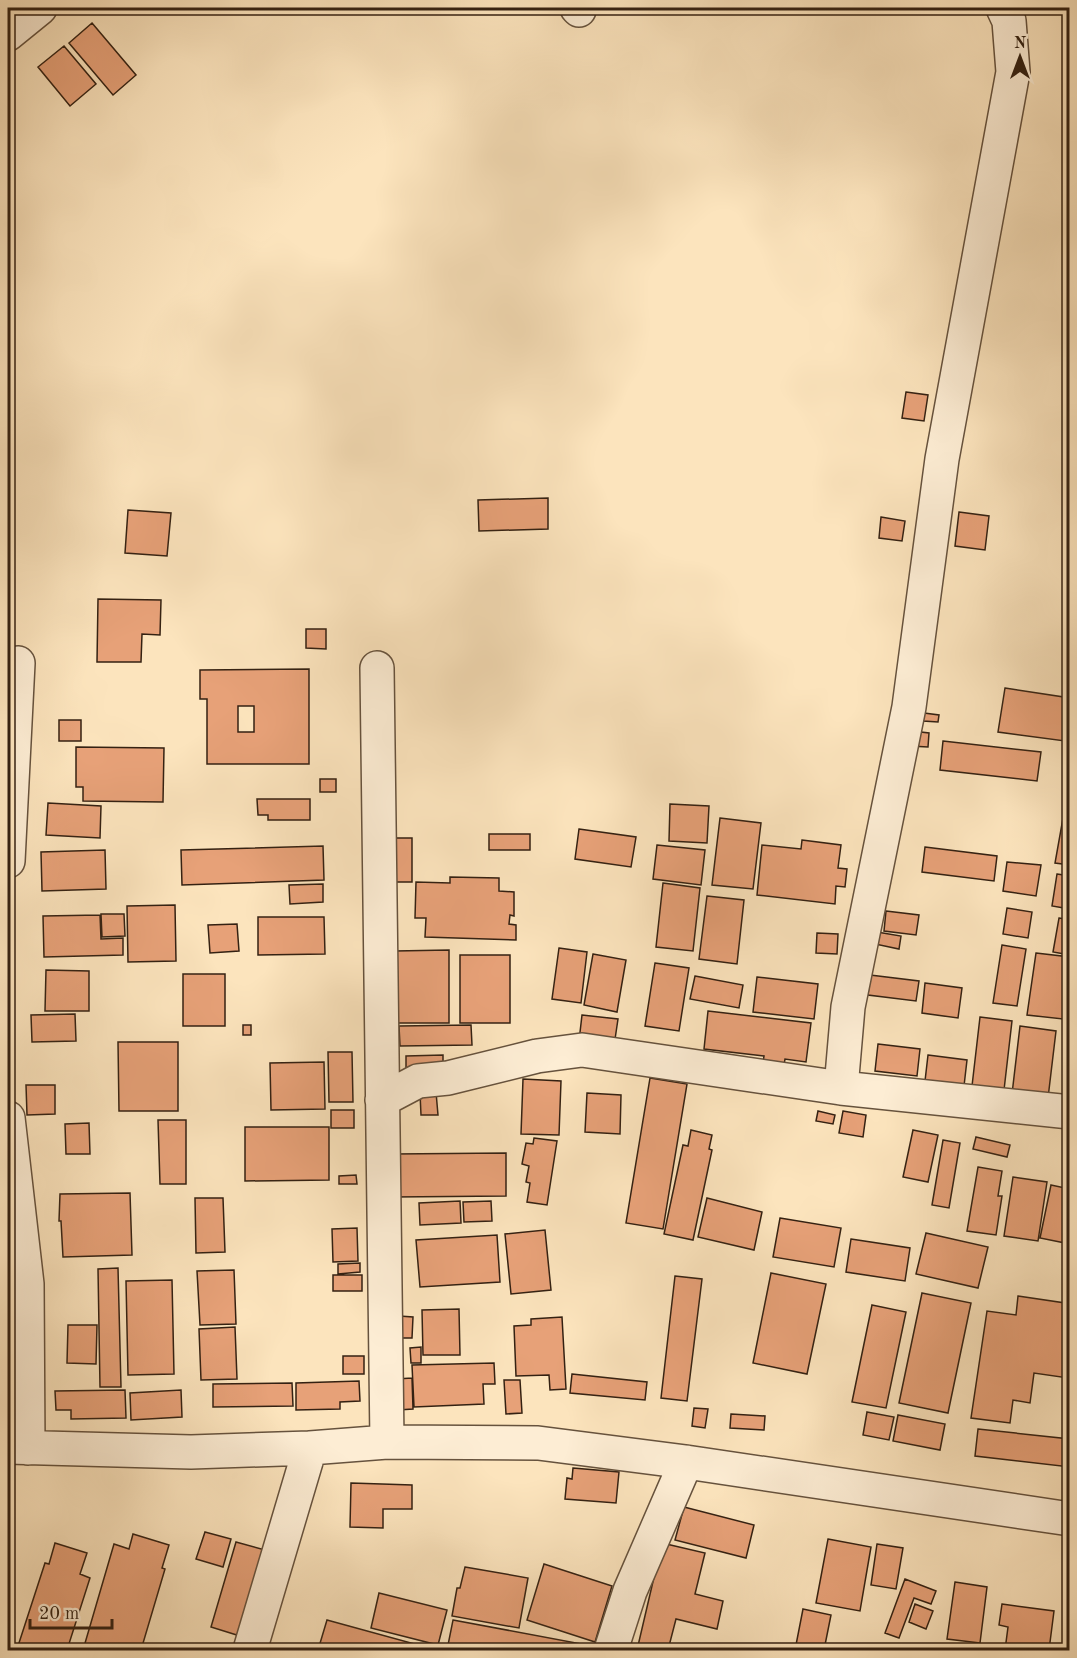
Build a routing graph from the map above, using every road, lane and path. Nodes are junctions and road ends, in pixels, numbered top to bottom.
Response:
1 (40, 8) edge
2 (1003, 8) edge
3 (8, 34) edge
4 (18, 663) dead end
5 (376, 668) dead end
6 (8, 861) edge
7 (841, 1088) junction
8 (381, 1100) junction
9 (1070, 1112) edge
10 (8, 1118) edge
11 (387, 1442) junction
12 (18, 1448) edge
13 (310, 1448) junction
14 (686, 1462) junction
15 (1070, 1519) edge
16 (250, 1650) edge
17 (611, 1650) edge

1 - 3 street
2 - 7 street
4 - 6 street
5 - 8 street
7 - 8 street
7 - 9 street
8 - 11 street
10 - 12 street
11 - 13 street
11 - 14 street
12 - 13 street
13 - 16 street
14 - 15 street
14 - 17 street

